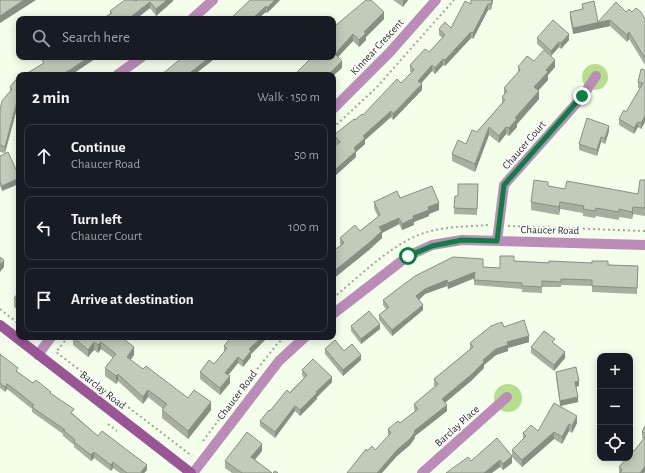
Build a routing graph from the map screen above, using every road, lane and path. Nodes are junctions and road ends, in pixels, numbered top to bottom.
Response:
1 (213, 0) edge
2 (436, 0) edge
3 (454, 0) edge
4 (195, 16) edge
5 (138, 60) edge
6 (121, 72) edge
7 (596, 76) dead end
8 (336, 106) edge
9 (336, 125) edge
10 (508, 226) dead end
11 (645, 231) edge
12 (497, 241) junction
13 (645, 245) edge
14 (0, 309) edge
15 (336, 312) edge
16 (16, 322) edge
17 (0, 325) edge
18 (16, 338) edge
19 (19, 340) edge
20 (49, 340) edge
21 (66, 340) edge
22 (282, 340) edge
23 (303, 340) edge
24 (38, 355) junction
25 (507, 397) dead end
26 (200, 444) dead end
27 (196, 450) dead end
28 (192, 473) edge
29 (422, 473) edge

1 - 4 street
2 - 8 street, Kinnear Crescent
3 - 9 path
5 - 6 street
7 - 12 street, Chaucer Court
10 - 11 path
12 - 13 street, Chaucer Road
12 - 15 street, Chaucer Road
14 - 16 path
17 - 18 street, Barclay Road
19 - 24 street, Barclay Road
20 - 24 street
21 - 27 path
22 - 26 path
23 - 28 street, Chaucer Road
24 - 28 street, Barclay Road
25 - 29 street, Barclay Place

